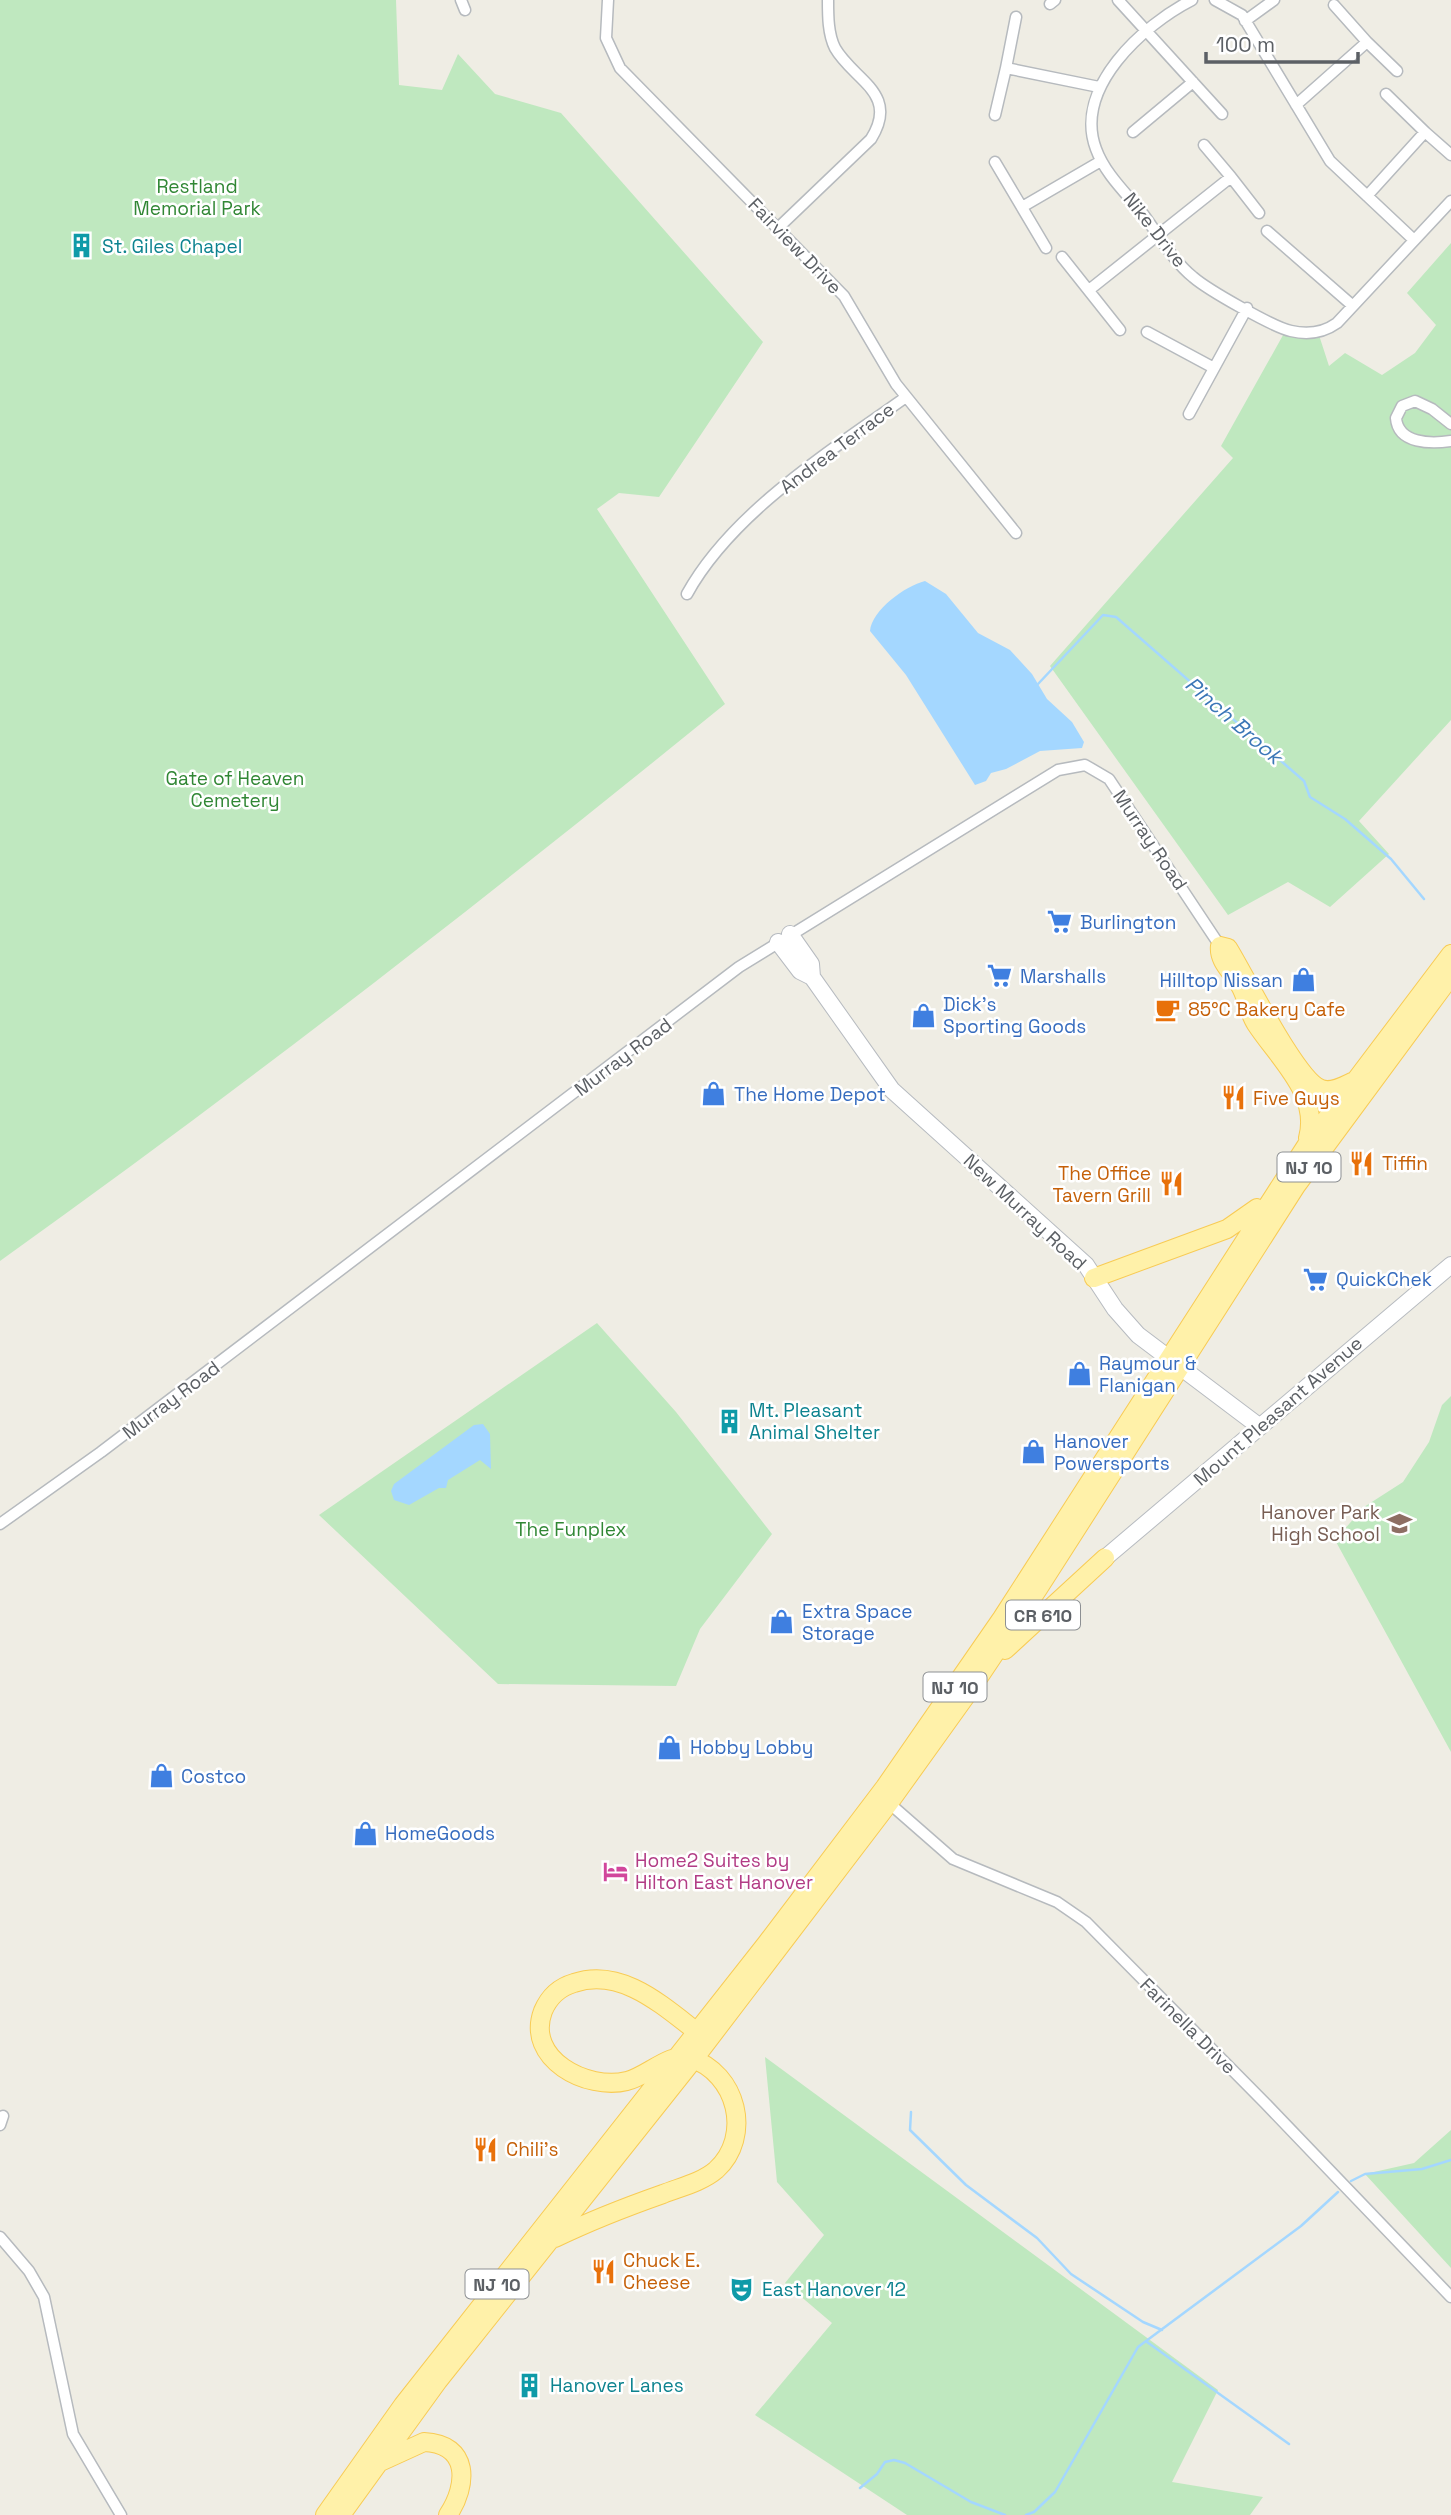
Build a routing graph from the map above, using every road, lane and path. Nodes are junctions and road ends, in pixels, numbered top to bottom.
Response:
1 (608, 0) edge
2 (828, 0) edge
3 (1118, 0) edge
4 (1192, 0) edge
5 (1215, 0) edge
6 (1273, 0) edge
7 (1334, 5) dead end
8 (1016, 17) dead end
9 (1245, 21) junction
10 (1147, 33) junction
11 (1367, 41) junction
12 (1006, 68) junction
13 (1397, 71) dead end
14 (1193, 82) junction
15 (1099, 87) junction
16 (1386, 94) dead end
17 (1296, 105) junction
18 (1222, 114) dead end
19 (995, 115) dead end
20 (1133, 132) dead end
21 (1425, 132) junction
22 (1204, 145) dead end
23 (1451, 155) edge
24 (1101, 161) junction
25 (995, 162) dead end
26 (1231, 177) junction
27 (1367, 196) junction
28 (1451, 201) edge
29 (1022, 207) junction
30 (1259, 214) dead end
31 (778, 228) junction
32 (1268, 230) dead end
33 (1159, 235) junction
34 (1414, 240) junction
35 (1046, 248) dead end
36 (1062, 257) dead end
37 (1089, 290) junction
38 (1353, 306) junction
39 (1247, 308) junction
40 (1120, 330) dead end
41 (1147, 332) dead end
42 (1214, 368) junction
43 (906, 397) junction
44 (1189, 414) dead end
45 (1451, 424) edge
46 (1451, 441) edge
47 (1016, 533) dead end
48 (687, 594) dead end
49 (784, 938) junction
50 (1220, 946) junction
51 (1451, 954) edge
52 (1451, 976) edge
53 (1352, 1082) junction
54 (1306, 1146) junction
55 (1281, 1182) junction
56 (1451, 1265) edge
57 (1094, 1278) junction
58 (1174, 1362) junction
59 (1260, 1427) junction
60 (0, 1524) edge
61 (1105, 1559) joint
62 (982, 1672) junction
63 (890, 1803) junction
64 (702, 2036) junction
65 (675, 2058) junction
66 (694, 2059) junction
67 (0, 2238) edge
68 (551, 2240) junction
69 (1451, 2297) edge
70 (377, 2464) junction
71 (121, 2515) edge
72 (325, 2515) edge
73 (341, 2515) edge
74 (448, 2515) edge

1 - 31 street, Fairview Drive
2 - 31 street
3 - 10 street
4 - 10 street, Nike Drive
5 - 9 street
6 - 9 street
7 - 11 street
8 - 12 street
9 - 17 street
10 - 14 street
10 - 15 street, Nike Drive
11 - 13 street
11 - 17 street
12 - 15 street
12 - 19 street
14 - 18 street
14 - 20 street
15 - 24 street, Nike Drive
16 - 21 street
17 - 27 street
21 - 23 street
21 - 27 street
22 - 26 street
24 - 29 street
24 - 33 street, Nike Drive
25 - 29 street
26 - 30 street
26 - 33 street
27 - 34 street
28 - 34 street, Nike Drive
29 - 35 street
31 - 43 street, Fairview Drive
32 - 38 street
33 - 37 street
33 - 39 street, Nike Drive
34 - 38 street, Nike Drive
36 - 37 street
37 - 40 street
38 - 39 street, Nike Drive
39 - 42 street
41 - 42 street
42 - 44 street
43 - 47 street, Fairview Drive
43 - 48 street, Andrea Terrace
45 - 46 street
49 - 50 street, Murray Road
49 - 57 street, New Murray Road
49 - 60 street, Murray Road
50 - 53 main road
50 - 54 main road
51 - 53 main road, NJ 10
52 - 58 main road, NJ 10
53 - 54 main road, NJ 10
54 - 55 main road, NJ 10
55 - 57 main road
55 - 58 main road, NJ 10
56 - 59 street, Mount Pleasant Avenue / CR 610
57 - 58 street, New Murray Road
58 - 59 street, New Murray Road
58 - 62 main road, NJ 10
58 - 64 main road, NJ 10
59 - 61 street, Mount Pleasant Avenue / CR 610
61 - 62 main road, CR 610
62 - 63 main road, NJ 10
63 - 64 main road, NJ 10
63 - 69 street, Farinella Drive
64 - 65 main road, NJ 10
64 - 65 main road
64 - 66 main road, NJ 10
65 - 66 main road
65 - 72 main road, NJ 10
66 - 68 main road, NJ 10
66 - 68 main road
67 - 71 street
68 - 70 main road, NJ 10
70 - 73 main road, NJ 10
70 - 74 main road

